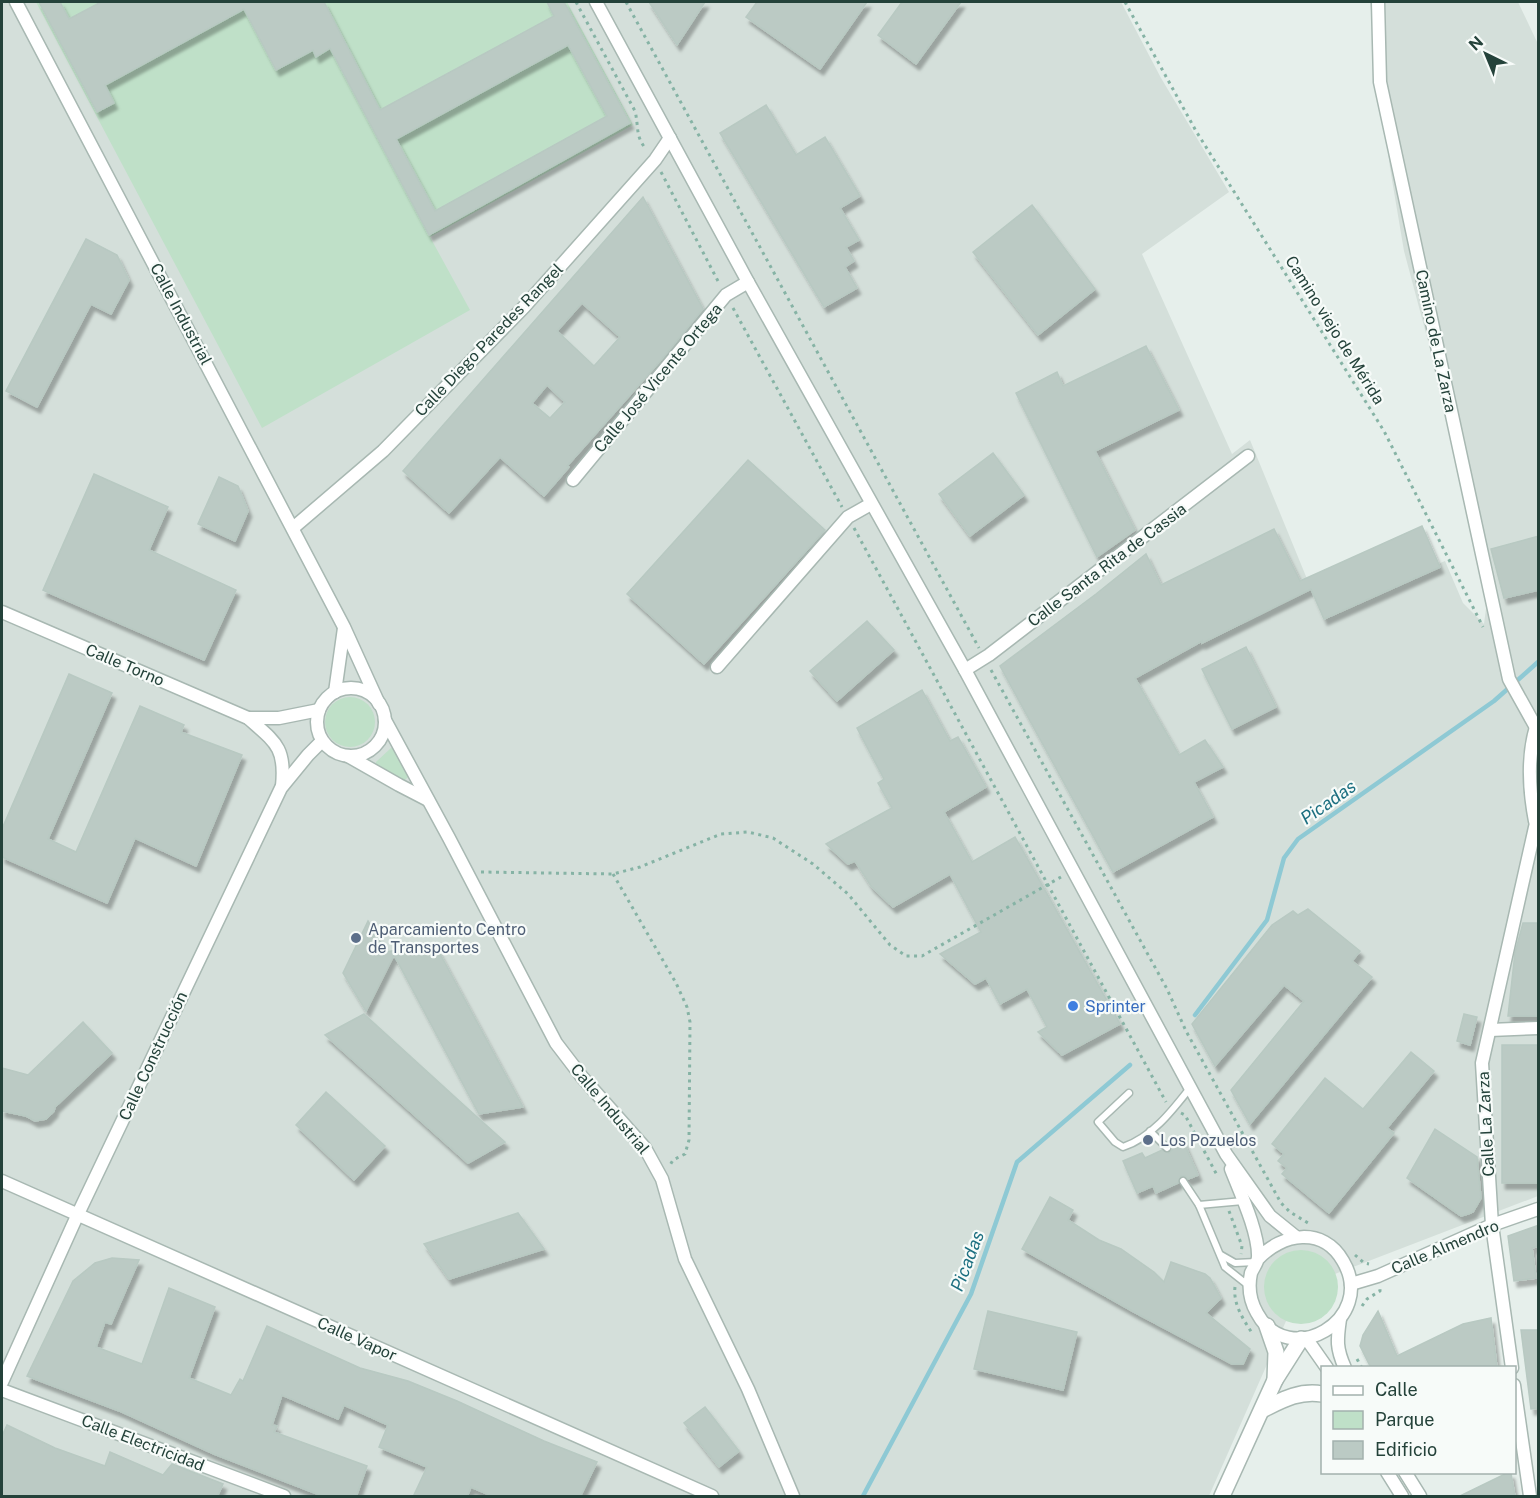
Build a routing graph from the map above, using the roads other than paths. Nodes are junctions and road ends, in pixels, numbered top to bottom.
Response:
1 (16, 2) edge
2 (596, 2) edge
3 (1378, 2) edge
4 (670, 138) junction
5 (748, 282) junction
6 (1248, 456) dead end
7 (573, 480) dead end
8 (871, 504) junction
9 (292, 528) junction
10 (2, 612) edge
11 (344, 627) junction
12 (717, 668) dead end
13 (965, 670) junction
14 (335, 692) junction
15 (380, 704) junction
16 (319, 710) junction
17 (248, 718) junction
18 (385, 720) junction
19 (1537, 729) edge
20 (322, 741) junction
21 (348, 756) junction
22 (281, 788) junction
23 (429, 800) junction
24 (1537, 817) edge
25 (1539, 1028) edge
26 (1490, 1030) junction
27 (1190, 1088) junction
28 (1129, 1093) dead end
29 (1150, 1131) junction
30 (1167, 1148) dead end
31 (1226, 1154) junction
32 (2, 1181) edge
33 (1183, 1181) dead end
34 (1243, 1201) junction
35 (1199, 1205) junction
36 (1539, 1209) edge
37 (77, 1216) junction
38 (1492, 1225) junction
39 (1296, 1237) junction
40 (1221, 1255) junction
41 (1257, 1260) junction
42 (1351, 1284) junction
43 (1249, 1287) junction
44 (1340, 1319) junction
45 (1267, 1326) junction
46 (1303, 1338) junction
47 (1325, 1366) edge
48 (1344, 1366) edge
49 (1512, 1366) edge
50 (1275, 1380) junction
51 (2, 1382) edge
52 (2, 1390) edge
53 (1516, 1392) edge
54 (1321, 1394) edge
55 (1262, 1410) junction
56 (1389, 1474) edge
57 (1406, 1474) edge
58 (285, 1497) edge
59 (712, 1497) edge
60 (793, 1497) edge
61 (1222, 1497) edge
62 (1402, 1497) edge
63 (1420, 1497) edge
64 (1530, 1497) edge

1 - 9 street, Calle Industrial
2 - 4 street
3 - 19 street, Camino de La Zarza
4 - 5 street
4 - 9 street, Calle Diego Paredes Rangel
5 - 7 street, Calle José Vicente Ortega
5 - 8 street
6 - 13 street, Calle Santa Rita de Cassia
8 - 12 street
8 - 13 street
9 - 11 street, Calle Industrial
10 - 17 street, Calle Torno
11 - 14 street
11 - 15 street, Calle Industrial
13 - 27 street
14 - 15 street
14 - 16 street
15 - 18 street
16 - 17 street, Calle Torno
16 - 20 street
17 - 22 street, Calle Torno
18 - 21 street
18 - 23 street, Calle Industrial
19 - 24 street
20 - 21 street
20 - 22 street, Calle Construcción
21 - 23 street
22 - 37 street, Calle Construcción
23 - 60 street, Calle Industrial
24 - 26 street, Calle La Zarza
25 - 26 street
26 - 38 street, Calle La Zarza
27 - 29 lane
27 - 31 street
28 - 29 lane
29 - 30 lane
31 - 34 street
31 - 39 street
32 - 37 street, Calle Vapor
33 - 35 lane
34 - 35 lane
34 - 41 street
35 - 40 lane
36 - 38 street, Calle Almendro
37 - 51 street, Calle Construcción
37 - 59 street, Calle Vapor
38 - 42 street, Calle Almendro
38 - 49 street, Calle La Zarza
39 - 41 street
39 - 42 street
40 - 41 lane
40 - 43 lane
41 - 43 street
42 - 44 street
43 - 45 street
44 - 46 street
44 - 48 street
45 - 46 street
45 - 50 street
46 - 47 street
46 - 50 street
50 - 55 street
52 - 58 street, Calle Electricidad
53 - 64 street
54 - 55 street
55 - 61 street
56 - 62 street
57 - 63 street

